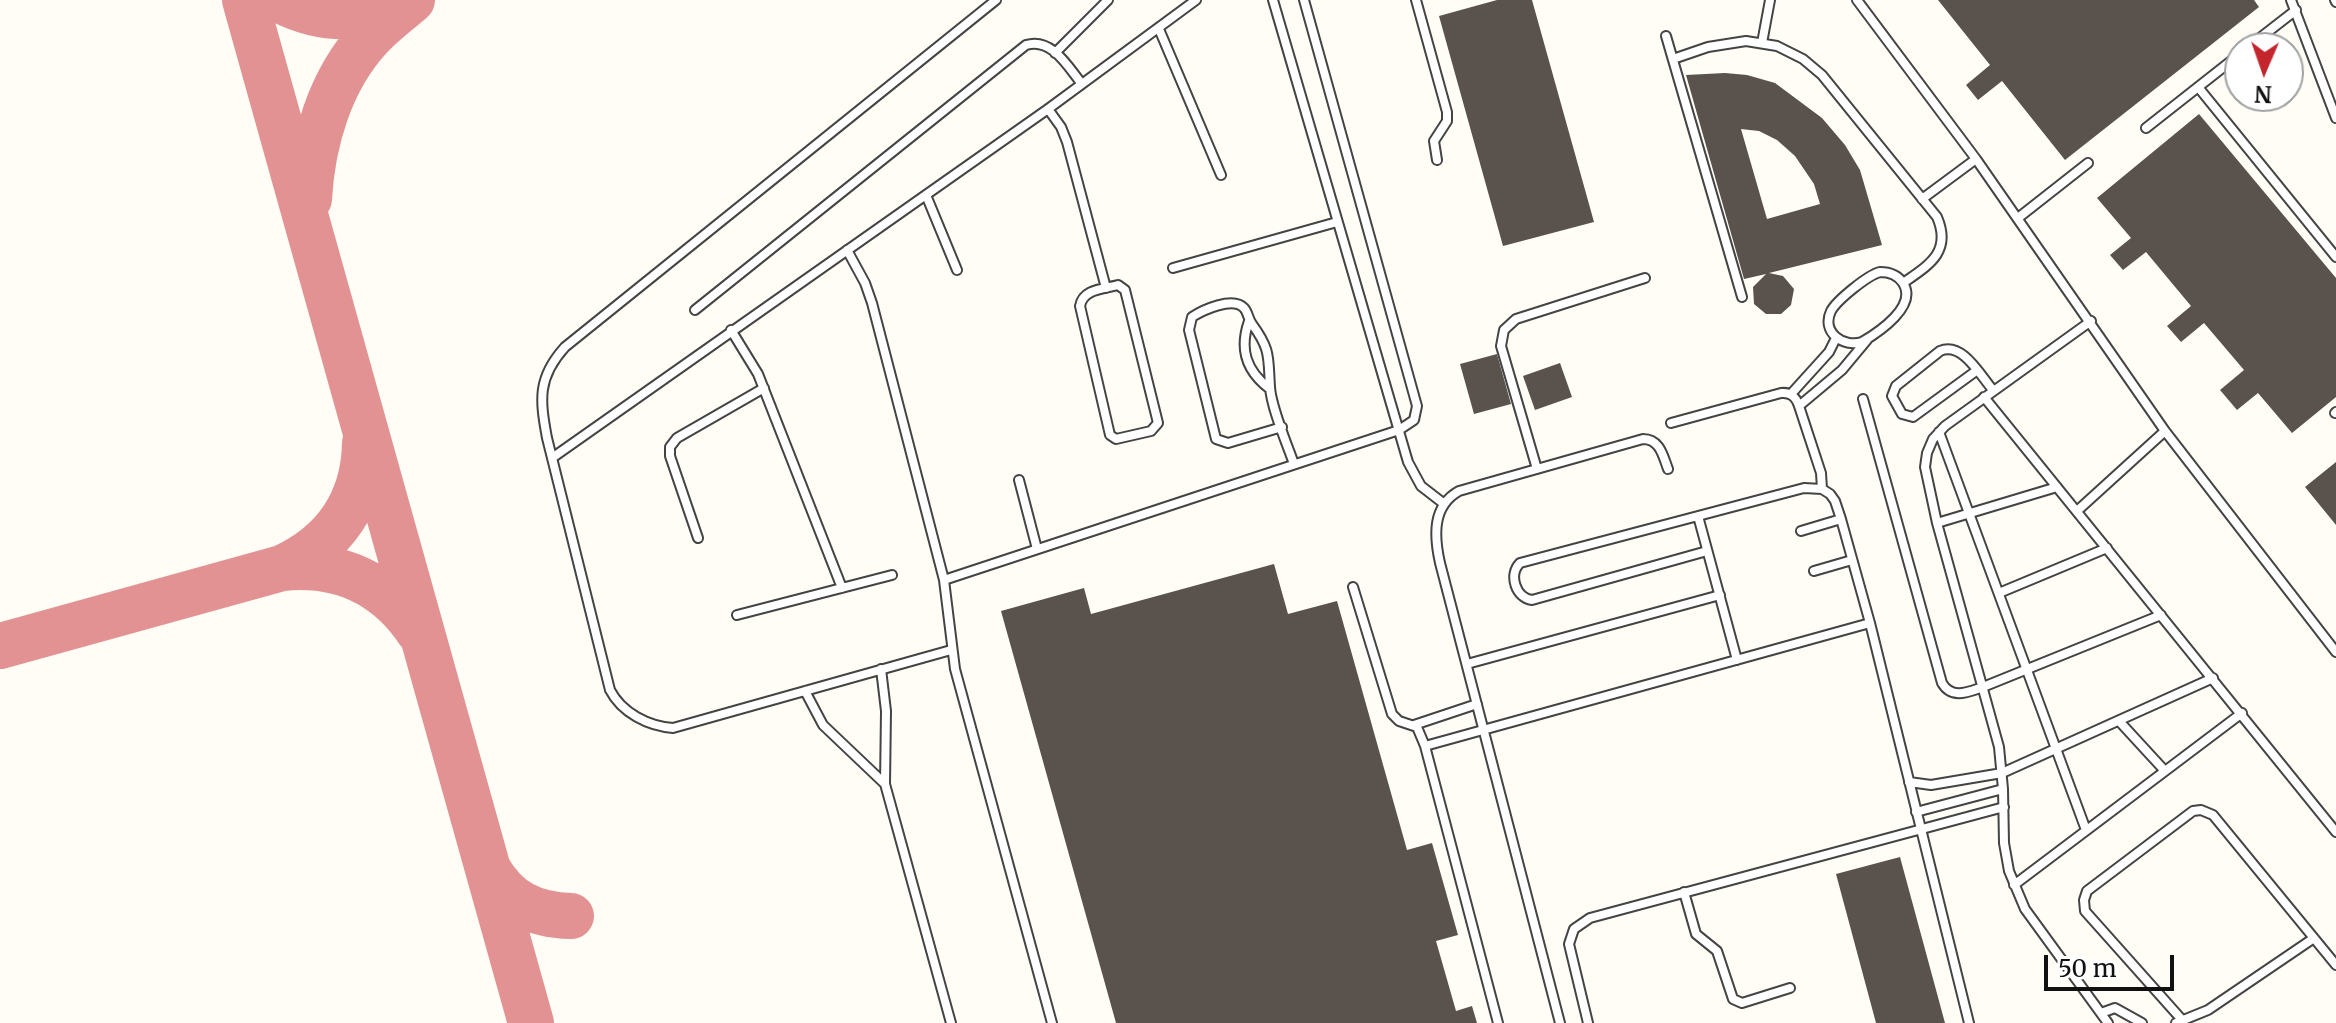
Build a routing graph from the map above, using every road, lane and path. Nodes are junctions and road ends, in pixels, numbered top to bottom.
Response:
1 (996, 0) edge
2 (1108, 0) edge
3 (1196, 0) edge
4 (1273, 0) edge
5 (1304, 0) edge
6 (1416, 0) edge
7 (1770, 0) edge
8 (1857, 0) edge
9 (2291, 0) edge
10 (2296, 10) junction
11 (1159, 29) junction
12 (2268, 32) edge
13 (1666, 36) dead end
14 (1762, 43) junction
15 (1055, 53) junction
16 (1673, 59) junction
17 (2224, 67) edge
18 (1082, 84) junction
19 (2198, 87) junction
20 (1048, 109) junction
21 (2336, 118) edge
22 (2146, 128) dead end
23 (1976, 159) junction
24 (1437, 160) dead end
25 (2088, 163) dead end
26 (1221, 175) dead end
27 (926, 195) junction
28 (1922, 199) junction
29 (2018, 218) junction
30 (1337, 222) junction
31 (847, 250) junction
32 (2336, 257) edge
33 (1173, 268) dead end
34 (957, 270) dead end
35 (1645, 278) dead end
36 (1903, 283) junction
37 (1106, 288) junction
38 (1742, 297) dead end
39 (695, 310) dead end
40 (1249, 321) junction
41 (2091, 321) junction
42 (731, 330) junction
43 (1836, 338) junction
44 (1868, 338) junction
45 (1976, 371) junction
46 (764, 388) junction
47 (1270, 389) junction
48 (1993, 390) junction
49 (1791, 394) junction
50 (1984, 397) junction
51 (1863, 399) dead end
52 (1799, 406) junction
53 (1671, 423) dead end
54 (1282, 427) junction
55 (1399, 430) junction
56 (2165, 431) junction
57 (1939, 432) junction
58 (552, 458) junction
59 (1294, 464) junction
60 (1537, 469) junction
61 (1668, 469) dead end
62 (1019, 480) dead end
63 (2057, 487) junction
64 (1822, 489) junction
65 (1443, 503) junction
66 (2077, 511) junction
67 (1969, 513) junction
68 (1698, 516) junction
69 (1841, 519) junction
70 (1937, 523) junction
71 (1801, 531) dead end
72 (698, 538) dead end
73 (2107, 548) junction
74 (1037, 549) junction
75 (1707, 551) junction
76 (1852, 560) junction
77 (1814, 571) dead end
78 (892, 575) dead end
79 (944, 580) junction
80 (1353, 587) dead end
81 (842, 588) junction
82 (1999, 593) junction
83 (1720, 595) junction
84 (737, 615) dead end
85 (2161, 615) junction
86 (1870, 623) junction
87 (951, 650) junction
88 (2336, 652) edge
89 (1737, 660) junction
90 (1467, 664) junction
91 (881, 669) junction
92 (2027, 669) junction
93 (2213, 678) junction
94 (1983, 687) junction
95 (805, 691) junction
96 (1477, 704) junction
97 (2242, 713) junction
98 (2119, 721) junction
99 (1414, 725) junction
100 (1483, 729) junction
101 (1425, 746) junction
102 (2057, 749) junction
103 (2165, 771) junction
104 (2002, 773) junction
105 (1909, 782) junction
106 (885, 784) junction
107 (2003, 789) junction
108 (2004, 807) junction
109 (1916, 812) junction
110 (1921, 829) junction
111 (2086, 830) junction
112 (2336, 832) edge
113 (2014, 885) junction
114 (1684, 892) junction
115 (2314, 938) junction
116 (2336, 965) edge
117 (1790, 988) dead end
118 (2101, 1013) junction
119 (2180, 1022) edge
120 (951, 1023) edge
121 (1052, 1023) edge
122 (1498, 1023) edge
123 (1560, 1023) edge
124 (1588, 1023) edge
125 (1969, 1023) edge
126 (2108, 1023) edge
127 (2142, 1023) edge

1 - 58 lane
2 - 15 lane
3 - 11 lane
4 - 30 lane
5 - 55 lane
6 - 24 lane
7 - 14 lane
8 - 23 lane
9 - 10 lane
10 - 12 lane
10 - 21 lane
11 - 18 lane
11 - 26 lane
13 - 16 lane
14 - 16 lane
14 - 28 lane
15 - 18 lane
15 - 39 lane
16 - 38 lane
17 - 19 lane
18 - 20 lane
19 - 22 lane
19 - 32 lane
20 - 27 lane
20 - 37 lane
23 - 28 lane
23 - 29 lane
25 - 29 lane
27 - 31 lane
27 - 34 lane
28 - 36 lane
29 - 41 lane
30 - 33 lane
30 - 55 lane
31 - 42 lane
31 - 79 lane
35 - 60 lane
36 - 43 lane
36 - 44 lane
37 - 37 lane
40 - 47 lane
40 - 47 lane
40 - 54 lane
41 - 48 lane
41 - 56 lane
42 - 46 lane
42 - 58 lane
43 - 44 lane
43 - 49 lane
44 - 52 lane
45 - 45 lane
45 - 48 lane
46 - 72 lane
46 - 81 lane
47 - 54 lane
48 - 50 lane
49 - 52 lane
49 - 53 lane
50 - 57 lane
50 - 63 lane
51 - 94 lane
52 - 64 lane
54 - 59 lane
55 - 59 lane
55 - 65 lane
56 - 66 lane
56 - 88 lane
57 - 67 lane
57 - 70 lane
58 - 95 lane
59 - 74 lane
60 - 61 lane
60 - 65 lane
62 - 74 lane
63 - 66 lane
63 - 67 lane
64 - 68 lane
64 - 69 lane
65 - 90 lane
66 - 73 lane
67 - 70 lane
67 - 82 lane
68 - 75 lane
68 - 75 lane
69 - 71 lane
69 - 76 lane
70 - 94 lane
73 - 82 lane
73 - 85 lane
74 - 79 lane
75 - 83 lane
76 - 77 lane
76 - 86 lane
78 - 81 lane
79 - 87 lane
80 - 99 lane
81 - 84 lane
82 - 92 lane
83 - 89 lane
83 - 90 lane
85 - 92 lane
85 - 93 lane
86 - 89 lane
86 - 105 lane
87 - 91 lane
87 - 121 lane
89 - 100 lane
90 - 96 lane
91 - 95 lane
91 - 106 lane
92 - 94 lane
92 - 102 lane
93 - 97 lane
93 - 98 lane
94 - 104 lane
95 - 106 lane
96 - 99 lane
96 - 100 lane
97 - 103 lane
97 - 112 lane
98 - 102 lane
98 - 103 lane
99 - 101 lane
100 - 101 lane
100 - 123 lane
101 - 122 lane
102 - 104 lane
102 - 111 lane
103 - 111 lane
104 - 105 lane
104 - 107 lane
105 - 109 lane
106 - 120 lane
107 - 108 lane
107 - 109 lane
108 - 110 lane
108 - 113 lane
109 - 110 lane
110 - 114 lane
110 - 125 lane
111 - 113 lane
113 - 118 lane
114 - 117 lane
114 - 124 lane
115 - 116 lane
115 - 119 lane
115 - 119 lane
118 - 126 lane
118 - 127 lane

